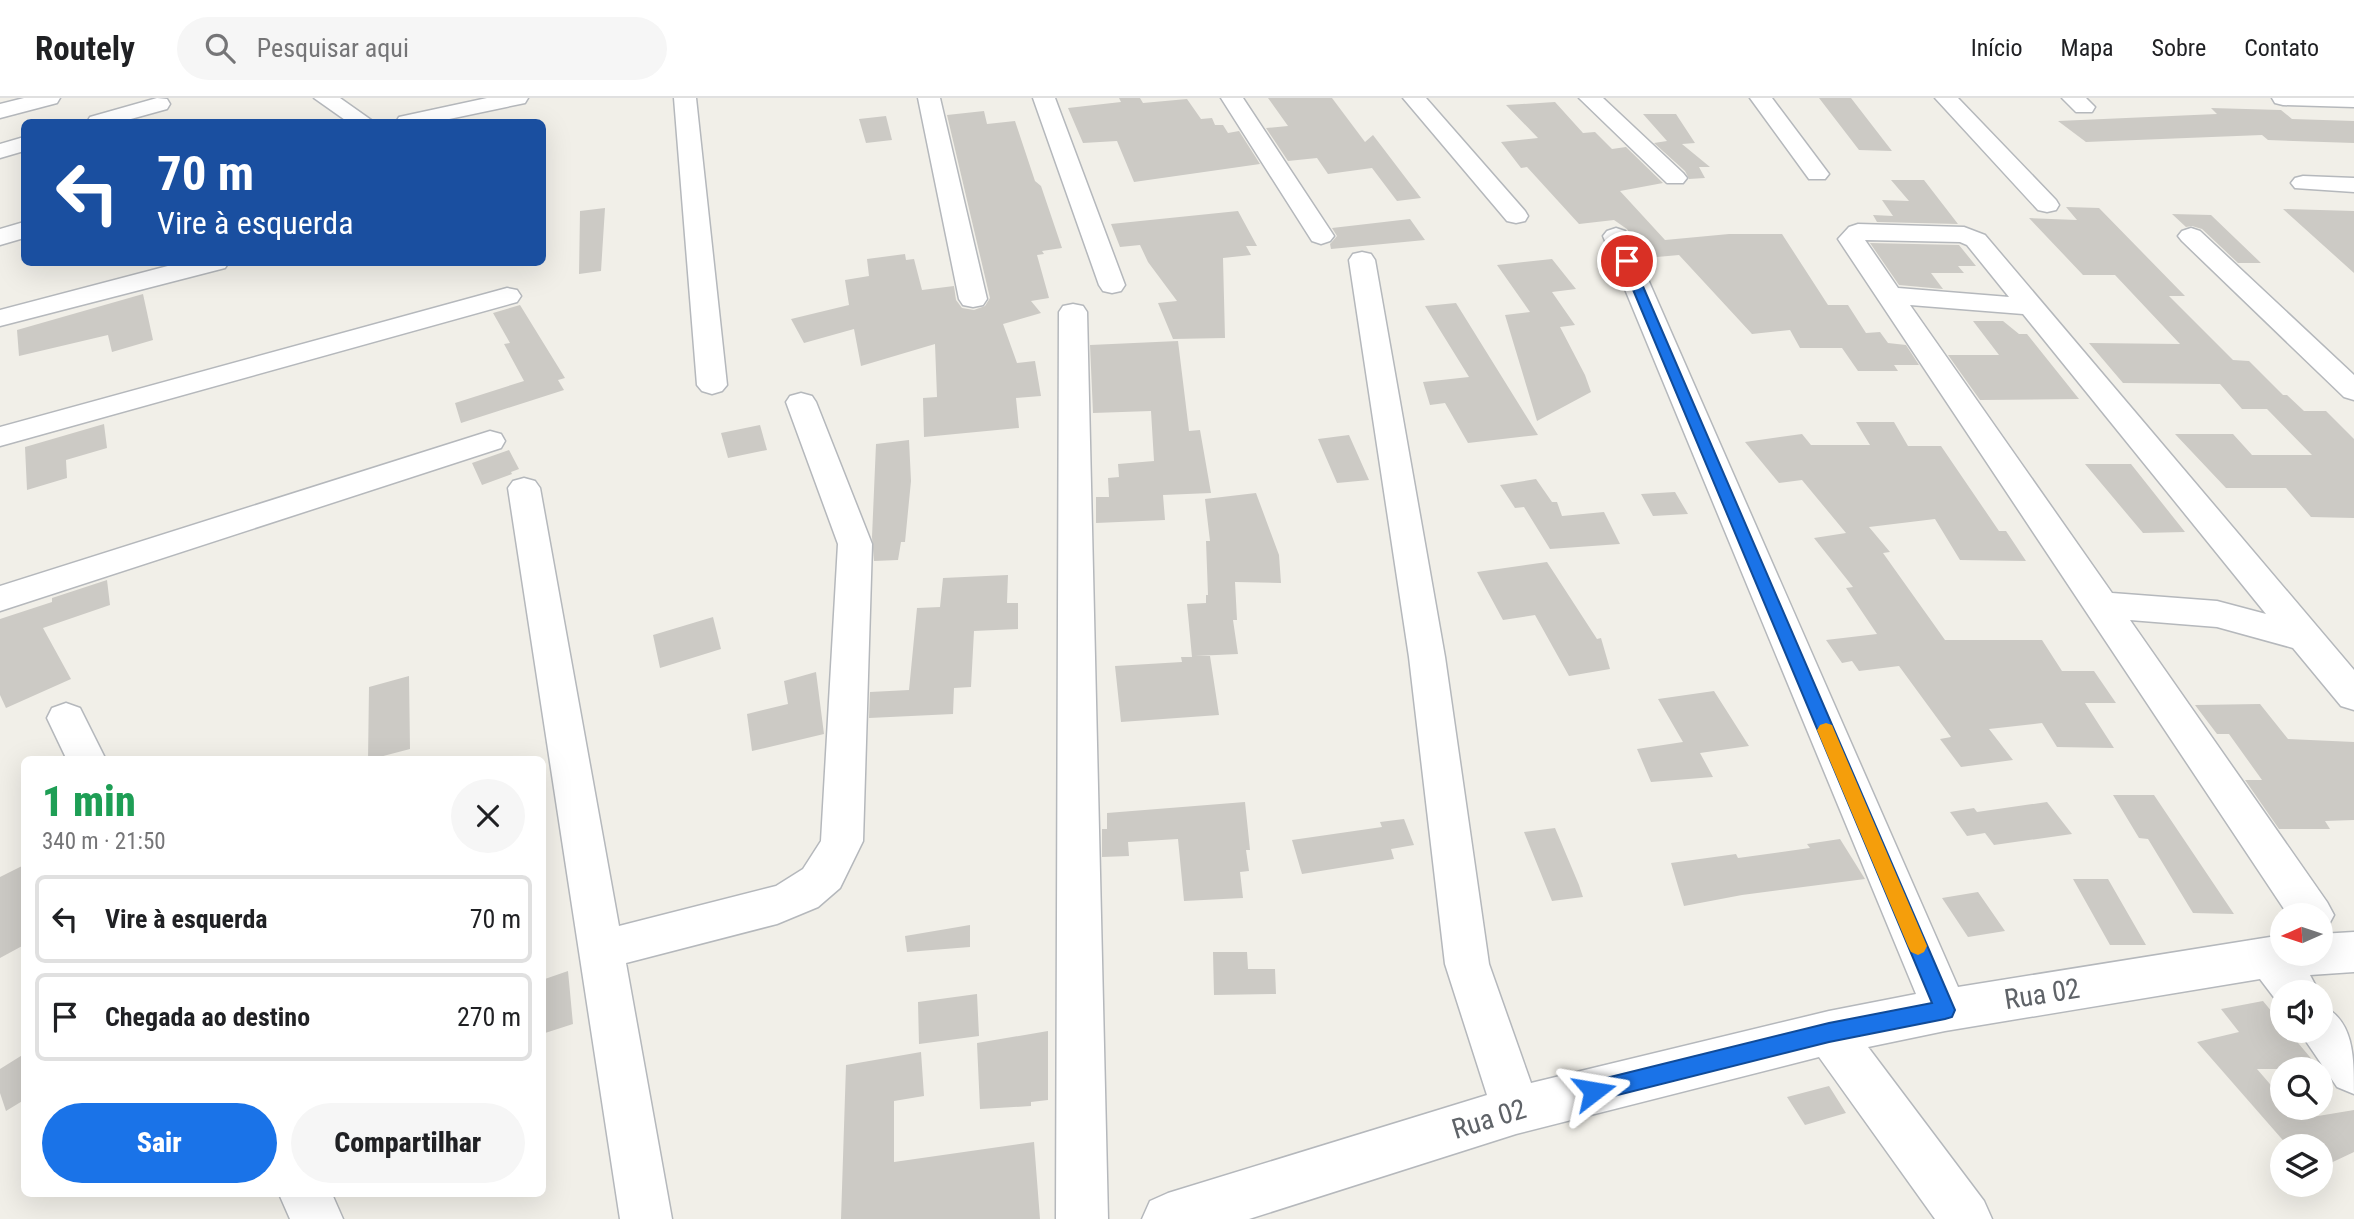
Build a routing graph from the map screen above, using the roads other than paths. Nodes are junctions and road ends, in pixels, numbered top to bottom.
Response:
1 (49, 98) edge
2 (325, 98) edge
3 (517, 98) edge
4 (685, 98) edge
5 (929, 98) edge
6 (1044, 98) edge
7 (1232, 98) edge
8 (1414, 98) edge
9 (1590, 98) edge
10 (1761, 98) edge
11 (1947, 98) edge
12 (2283, 98) edge
13 (2354, 100) edge
14 (159, 104) dead end
15 (0, 111) edge
16 (108, 119) edge
17 (358, 119) edge
18 (422, 119) edge
19 (21, 145) edge
20 (0, 151) edge
21 (1817, 174) dead end
22 (1675, 178) dead end
23 (2303, 183) dead end
24 (2354, 185) edge
25 (2048, 205) dead end
26 (1516, 216) dead end
27 (21, 231) edge
28 (1321, 236) dead end
29 (1616, 236) dead end
30 (2191, 236) dead end
31 (0, 237) edge
32 (1362, 260) dead end
33 (201, 266) edge
34 (1112, 285) dead end
35 (1889, 295) junction
36 (507, 296) dead end
37 (973, 299) dead end
38 (2032, 307) junction
39 (1073, 312) dead end
40 (0, 318) edge
41 (712, 385) dead end
42 (2354, 391) edge
43 (801, 402) dead end
44 (0, 438) edge
45 (491, 441) dead end
46 (524, 488) dead end
47 (0, 599) edge
48 (2100, 605) junction
49 (2306, 638) junction
50 (2354, 696) edge
51 (66, 718) dead end
52 (85, 756) edge
53 (2304, 903) edge
54 (2337, 945) edge
55 (601, 950) junction
56 (2283, 975) edge
57 (1945, 1010) junction
58 (1829, 1033) junction
59 (2333, 1042) edge
60 (2354, 1070) edge
61 (1516, 1110) junction
62 (306, 1197) edge
63 (1177, 1218) edge
64 (317, 1219) edge
65 (646, 1219) edge
66 (1082, 1219) edge
67 (1966, 1219) edge

1 - 15 street
2 - 17 street
3 - 18 street
4 - 41 street
5 - 37 street
6 - 34 street
7 - 28 street
8 - 26 street
9 - 22 street
10 - 21 street
11 - 25 street
12 - 13 street
14 - 16 street
19 - 20 street
23 - 24 street
27 - 31 street
29 - 57 street
30 - 42 street
32 - 61 street
33 - 40 street
35 - 38 street
35 - 38 street
35 - 48 street
36 - 44 street
38 - 49 street
39 - 66 street
43 - 55 street
45 - 47 street
46 - 55 street
48 - 49 street
48 - 53 street
49 - 50 street
51 - 52 street
54 - 56 street, Rua 02
55 - 65 street
56 - 57 street, Rua 02
57 - 58 street, Rua 02
58 - 61 street, Rua 02
58 - 67 street
59 - 60 street
61 - 63 street, Rua 02
62 - 64 street

